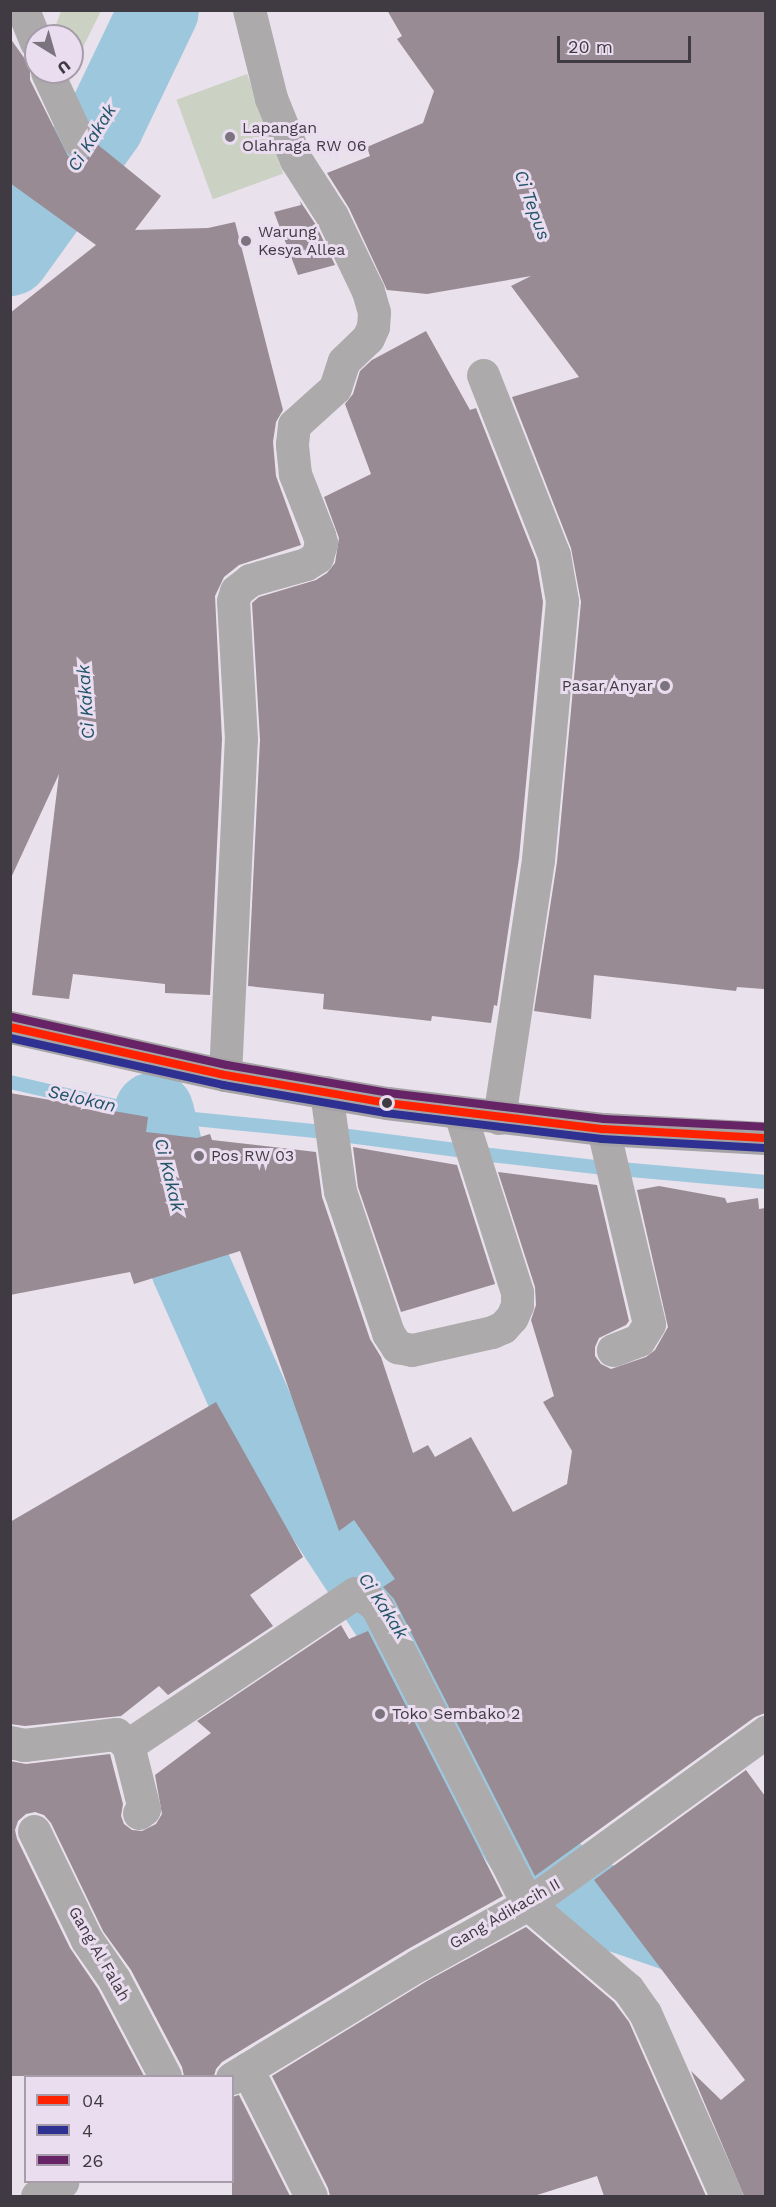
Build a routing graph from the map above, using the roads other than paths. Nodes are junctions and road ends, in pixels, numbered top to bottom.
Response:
1 (23, 10) edge
2 (249, 10) edge
3 (29, 24) edge
4 (53, 84) edge
5 (79, 141) dead end
6 (483, 375) dead end
7 (10, 1027) edge
8 (225, 1075) junction
9 (326, 1092) junction
10 (460, 1113) junction
11 (499, 1118) junction
12 (603, 1129) junction
13 (765, 1138) edge
14 (612, 1350) dead end
15 (765, 1732) edge
16 (10, 1742) edge
17 (128, 1745) junction
18 (139, 1813) dead end
19 (34, 1831) dead end
20 (528, 1904) junction
21 (240, 2074) edge
22 (164, 2075) edge
23 (59, 2183) edge
24 (37, 2196) edge
25 (311, 2196) edge
26 (726, 2196) edge

1 - 3 street
2 - 8 street
4 - 5 street
6 - 11 street
7 - 8 main road
8 - 9 main road
9 - 10 main road
9 - 10 street
10 - 11 main road
11 - 12 main road
12 - 13 main road
12 - 14 street
15 - 20 street, Gang Adikacih II
16 - 17 street
17 - 18 street
17 - 20 street
19 - 22 street, Gang Al Falah
20 - 21 street, Gang Adikacih II
20 - 26 street
21 - 25 street
23 - 24 street

